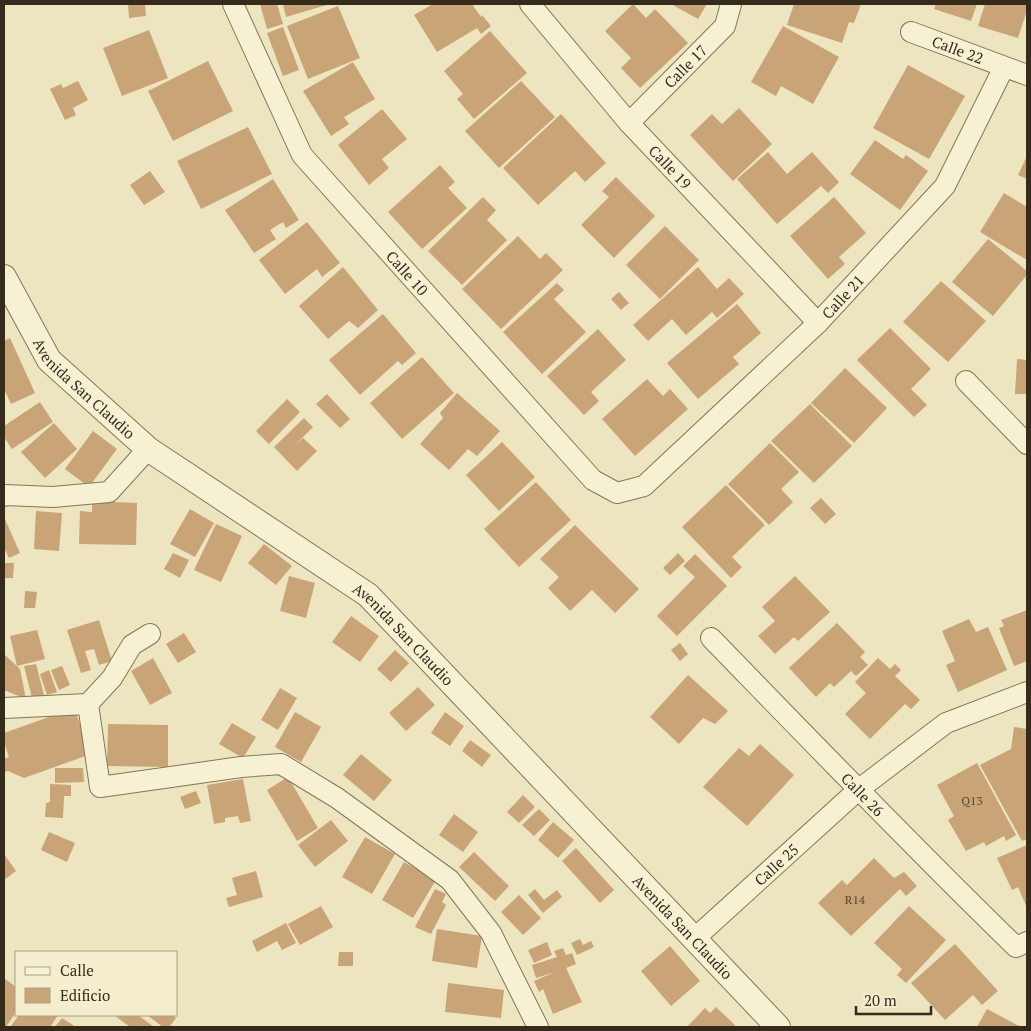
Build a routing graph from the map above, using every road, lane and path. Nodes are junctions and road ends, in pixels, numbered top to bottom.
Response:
1 (233, 4) edge
2 (530, 4) edge
3 (731, 4) edge
4 (911, 32) dead end
5 (1004, 67) junction
6 (1027, 75) edge
7 (629, 122) junction
8 (4, 278) edge
9 (818, 323) junction
10 (966, 381) dead end
11 (1027, 444) edge
12 (148, 449) junction
13 (635, 488) joint
14 (4, 496) edge
15 (150, 634) dead end
16 (711, 638) dead end
17 (1027, 692) edge
18 (88, 704) junction
19 (4, 708) edge
20 (858, 790) junction
21 (694, 939) junction
22 (1022, 944) edge
23 (538, 1027) edge
24 (778, 1027) edge

1 - 13 street, Calle 10
2 - 7 street, Calle 19
3 - 7 street, Calle 17
4 - 5 street, Calle 22
5 - 6 street, Calle 22
5 - 9 street, Calle 21
7 - 9 street, Calle 19
8 - 12 street, Avenida San Claudio
9 - 13 street, Calle 21
10 - 11 street
12 - 14 street
12 - 21 street, Avenida San Claudio
15 - 18 street
16 - 20 street, Calle 26
17 - 20 street, Calle 25
18 - 19 street
18 - 23 street
20 - 21 street, Calle 25
20 - 22 street, Calle 26
21 - 24 street, Avenida San Claudio

